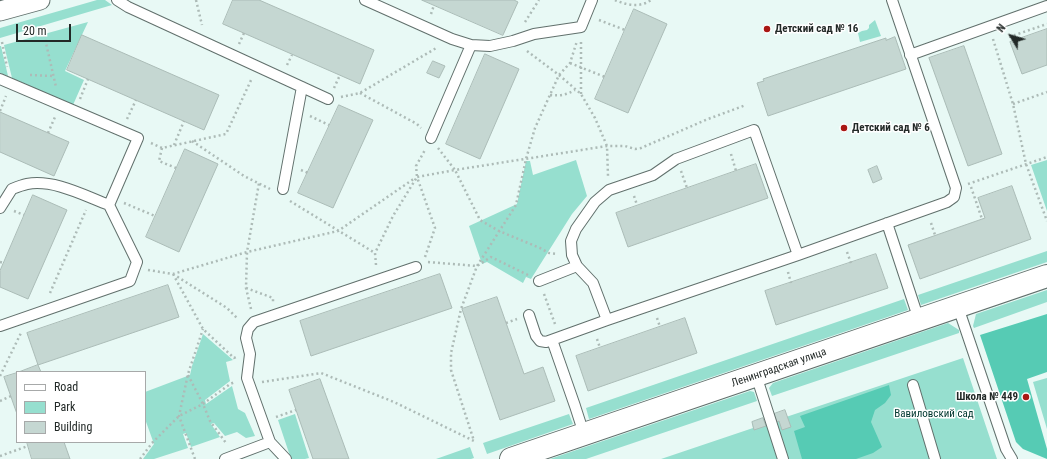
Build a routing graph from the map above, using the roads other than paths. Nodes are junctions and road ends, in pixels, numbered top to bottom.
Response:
1 (40, 0) edge
2 (117, 0) edge
3 (365, 0) edge
4 (592, 0) edge
5 (892, 0) edge
6 (1047, 6) edge
7 (0, 11) edge
8 (470, 45) junction
9 (910, 55) junction
10 (0, 79) edge
11 (302, 87) junction
12 (328, 99) road end
13 (430, 138) road end
14 (283, 189) dead end
15 (111, 201) junction
16 (0, 208) edge
17 (887, 223) junction
18 (798, 256) junction
19 (577, 266) junction
20 (416, 267) dead end
21 (1047, 276) edge
22 (539, 281) road end
23 (958, 307) junction
24 (529, 315) dead end
25 (607, 320) junction
26 (919, 320) junction
27 (0, 326) edge
28 (556, 339) junction
29 (756, 375) junction
30 (913, 385) dead end
31 (584, 434) junction
32 (270, 442) junction
33 (224, 459) edge
34 (286, 459) edge
35 (511, 459) edge
36 (783, 459) edge
37 (935, 459) edge
38 (1012, 459) edge

1 - 7 street
2 - 11 lane
3 - 8 lane
4 - 8 lane
5 - 9 lane
6 - 9 lane
8 - 13 lane
9 - 17 lane
10 - 15 lane
11 - 12 lane
11 - 14 lane
15 - 16 lane
15 - 27 lane
17 - 18 lane
17 - 26 lane
18 - 19 lane
18 - 25 lane
19 - 22 lane
19 - 25 lane
20 - 32 lane
21 - 23 street, Ленинградская улица
23 - 26 street, Ленинградская улица
23 - 38 lane
24 - 28 lane
25 - 28 lane
26 - 29 street, Ленинградская улица
28 - 31 lane
29 - 31 street, Ленинградская улица
29 - 36 lane
30 - 37 lane
31 - 35 street, Ленинградская улица
32 - 33 lane
32 - 34 lane

